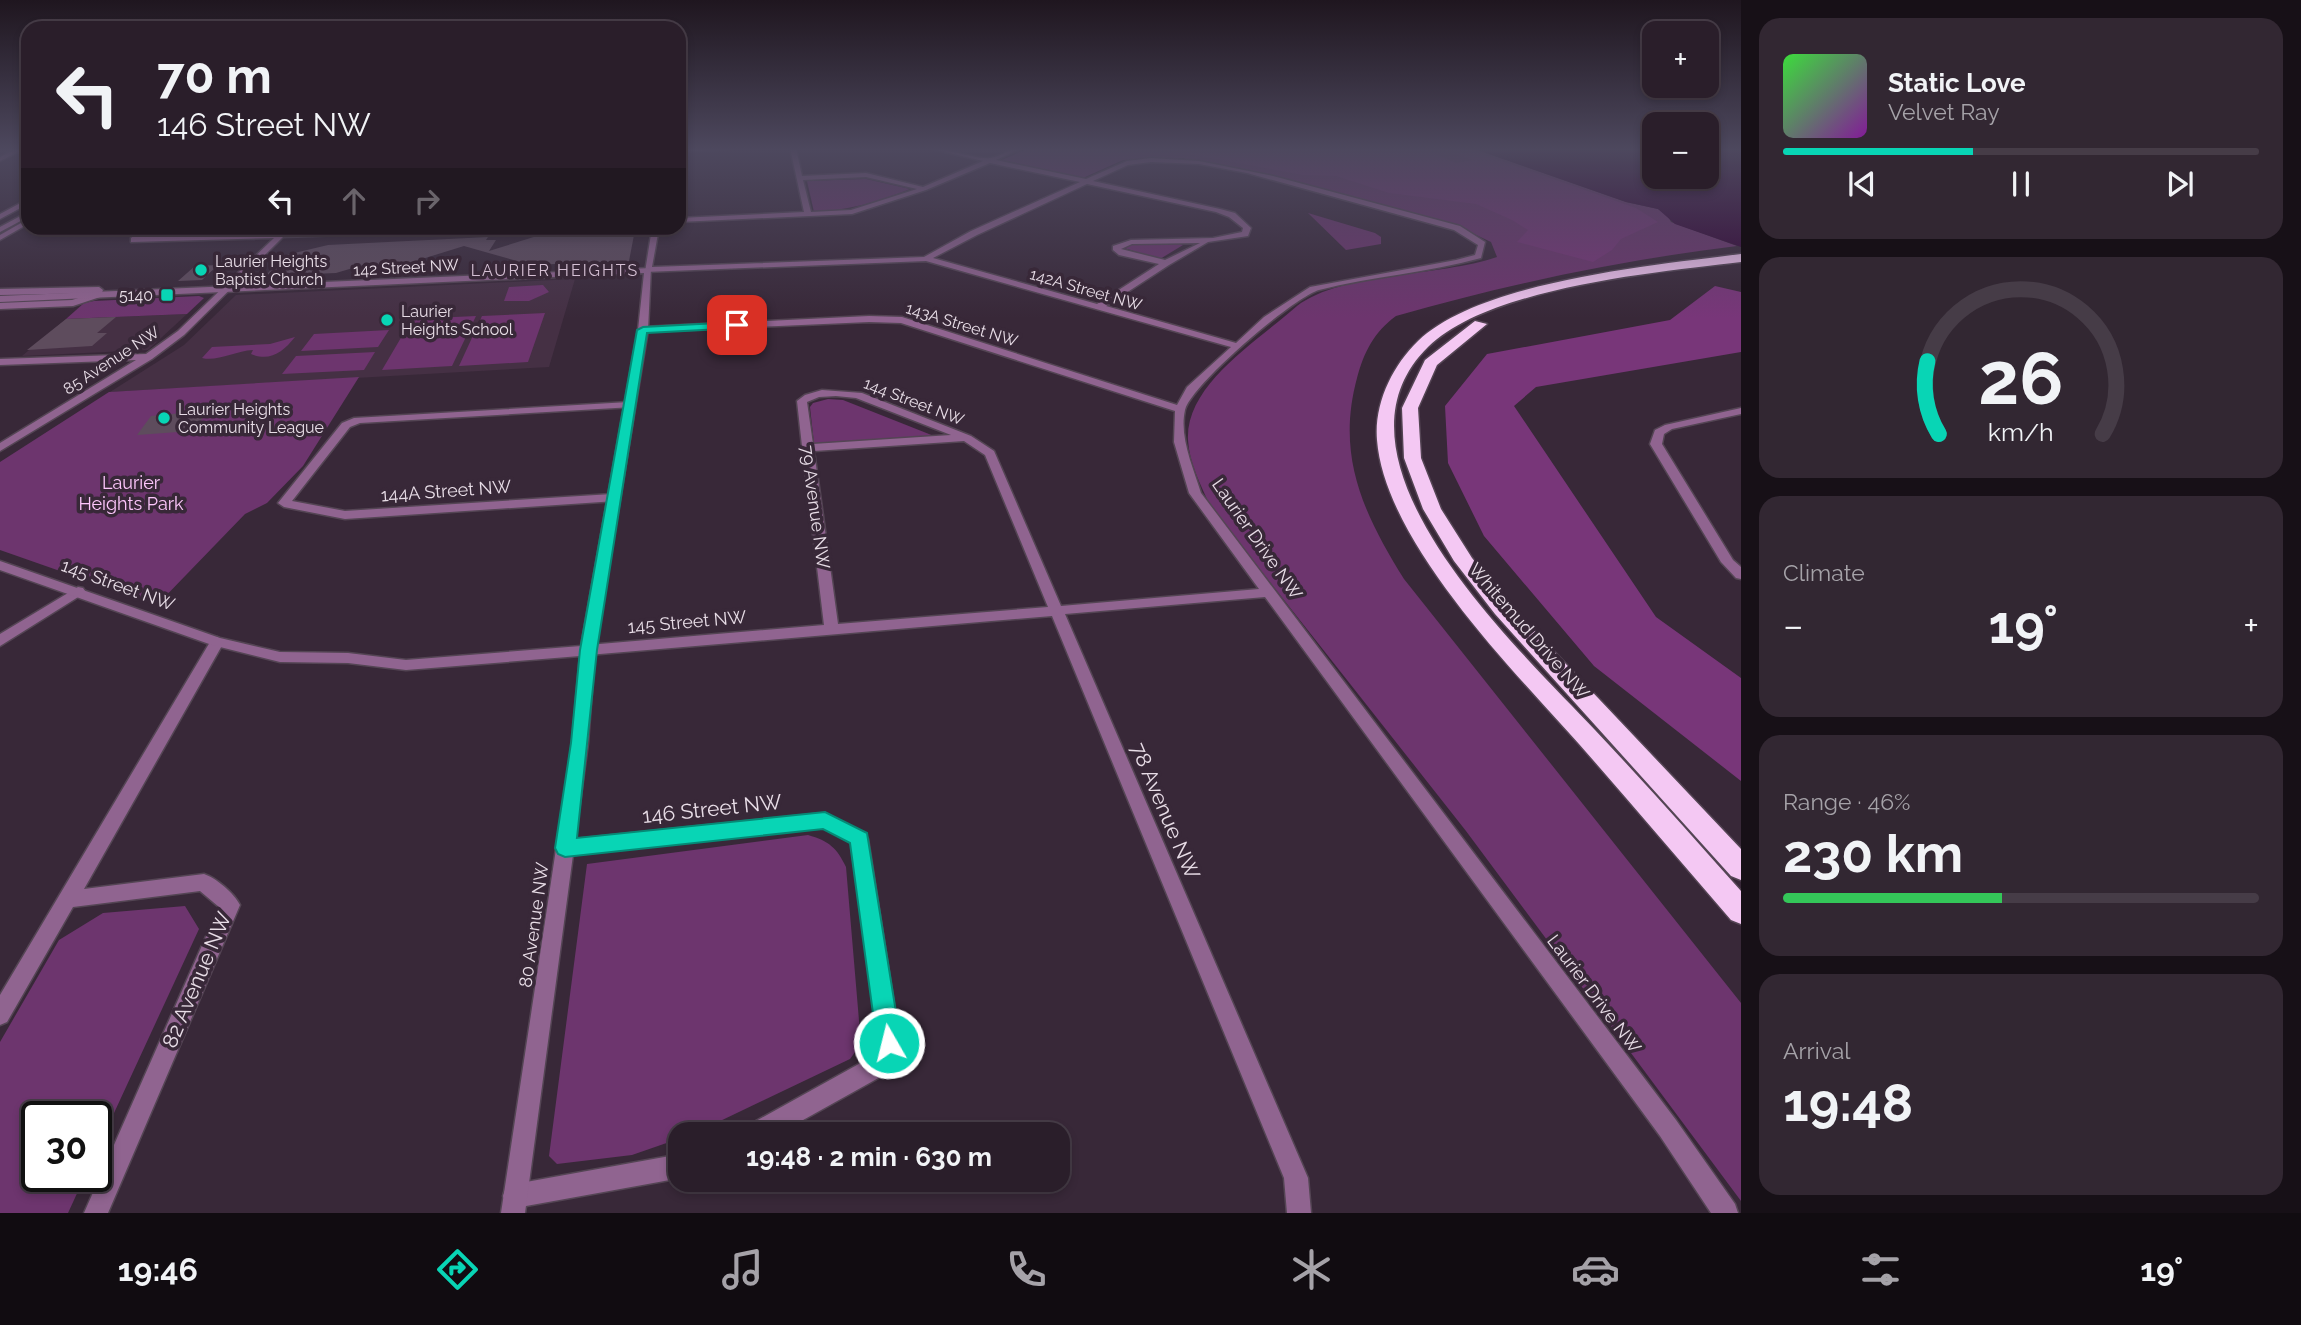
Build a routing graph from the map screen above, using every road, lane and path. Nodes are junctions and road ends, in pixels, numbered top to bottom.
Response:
1 (21, 205) edge
2 (806, 205) edge
3 (875, 205) edge
4 (1038, 205) edge
5 (1194, 205) edge
6 (1367, 205) edge
7 (18, 207) junction
8 (0, 208) edge
9 (21, 211) edge
10 (808, 215) junction
11 (0, 217) edge
12 (21, 218) edge
13 (686, 220) edge
14 (0, 224) edge
15 (21, 225) edge
16 (0, 230) edge
17 (137, 235) edge
18 (299, 235) edge
19 (654, 235) edge
20 (280, 236) junction
21 (0, 237) edge
22 (1213, 240) junction
23 (926, 259) junction
24 (1737, 261) edge
25 (1166, 263) junction
26 (648, 270) junction
27 (226, 289) junction
28 (0, 292) edge
29 (97, 295) junction
30 (0, 299) edge
31 (0, 306) edge
32 (1099, 307) junction
33 (643, 330) junction
34 (1238, 346) junction
35 (150, 356) junction
36 (0, 362) edge
37 (814, 394) joint
38 (629, 405) junction
39 (1180, 409) junction
40 (1741, 411) edge
41 (967, 438) junction
42 (806, 448) junction
43 (0, 449) edge
44 (612, 498) junction
45 (0, 565) edge
46 (1741, 575) edge
47 (78, 591) junction
48 (1267, 593) junction
49 (1054, 609) junction
50 (831, 627) junction
51 (0, 641) edge
52 (217, 642) junction
53 (589, 650) junction
54 (565, 848) junction
55 (1738, 864) edge
56 (67, 899) junction
57 (1741, 911) edge
58 (0, 1015) edge
59 (777, 1122) edge
60 (668, 1169) edge
61 (514, 1204) edge
62 (96, 1213) edge
63 (1299, 1213) edge
64 (1726, 1213) edge

1 - 7 street
2 - 10 street
3 - 10 street
4 - 23 street
5 - 22 street
6 - 34 street
7 - 8 street
7 - 11 street
9 - 14 street
10 - 13 street
12 - 16 street
15 - 21 street
17 - 20 street
18 - 20 street
19 - 26 street, 80 Avenue NW
20 - 27 street, 85 Avenue NW
22 - 25 street
22 - 25 street
23 - 26 street, 142 Street NW
23 - 32 street, 142A Street NW
24 - 55 highway, Whitemud Drive NW
24 - 57 highway, Whitemud Drive NW
25 - 32 street
26 - 27 street, 142 Street NW
26 - 33 street, 80 Avenue NW
27 - 29 street, 142 Street NW
27 - 35 street, 85 Avenue NW
28 - 29 street, 142 Street NW
29 - 30 street, 142 Street NW
29 - 31 street, 142 Street NW
32 - 34 street, 142A Street NW
33 - 38 street, 80 Avenue NW
33 - 39 street, 143A Street NW
34 - 39 street
35 - 36 street
35 - 43 street, 85 Avenue NW
37 - 41 street, 144 Street NW
37 - 42 street, 79 Avenue NW
38 - 44 street, 80 Avenue NW
38 - 44 street, 144A Street NW
39 - 48 street, Laurier Drive NW
40 - 46 street
41 - 42 street, 144 Street NW
41 - 49 street, 78 Avenue NW
42 - 50 street, 79 Avenue NW
44 - 53 street, 80 Avenue NW
45 - 47 street, 145 Street NW
47 - 51 street
47 - 52 street, 145 Street NW
48 - 49 street, 145 Street NW
48 - 64 street, Laurier Drive NW
49 - 50 street, 145 Street NW
49 - 63 street, 78 Avenue NW
50 - 53 street, 145 Street NW
52 - 53 street, 145 Street NW
52 - 56 street
53 - 54 street, 80 Avenue NW
54 - 59 street, 146 Street NW
54 - 61 street, 80 Avenue NW
56 - 58 street
56 - 62 street, 82 Avenue NW
60 - 61 street

